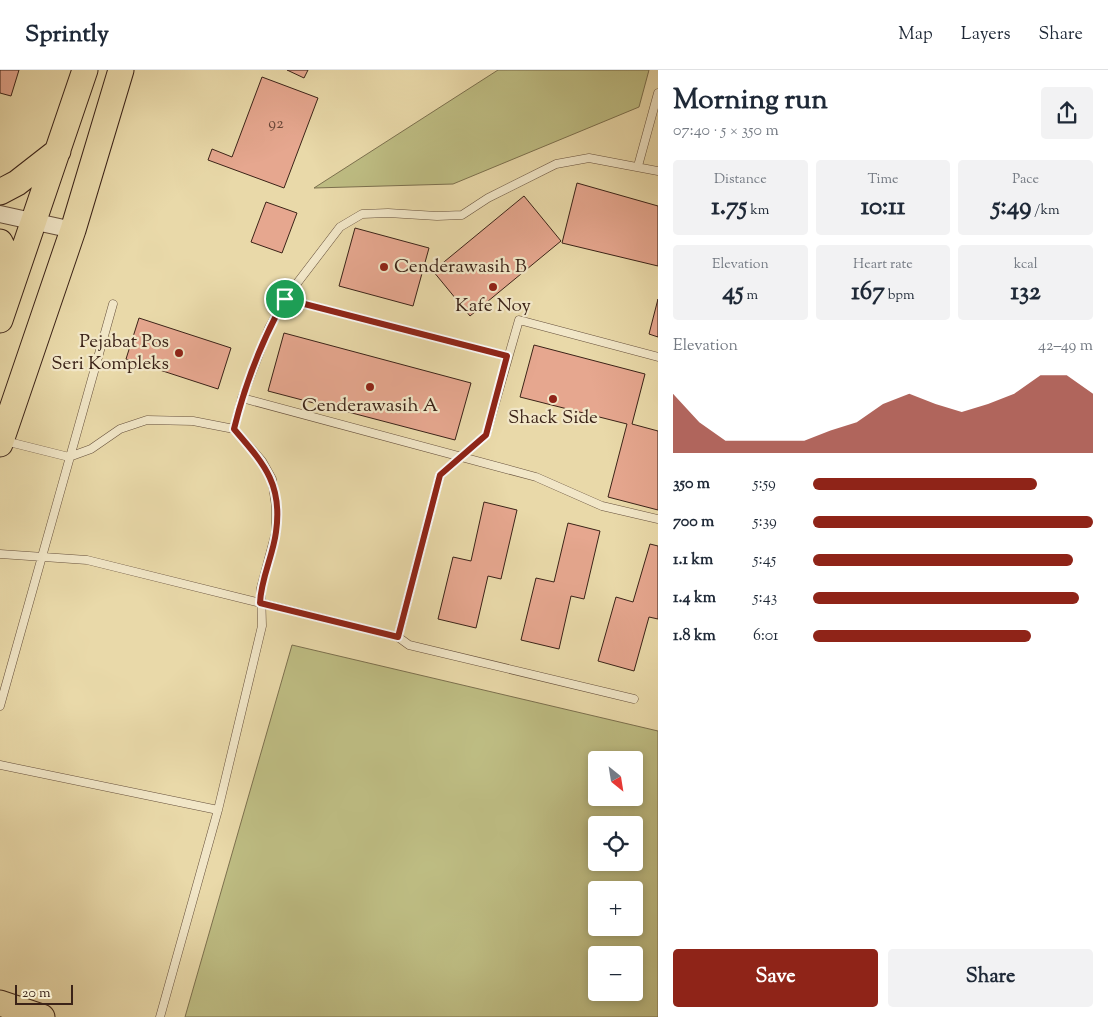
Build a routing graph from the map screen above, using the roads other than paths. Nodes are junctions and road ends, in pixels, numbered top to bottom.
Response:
1 (85, 70) edge
2 (121, 70) edge
3 (658, 94) edge
4 (58, 151) junction
5 (638, 166) junction
6 (658, 171) edge
7 (0, 192) edge
8 (0, 214) edge
9 (34, 222) junction
10 (73, 230) junction
11 (0, 242) edge
12 (285, 299) junction
13 (113, 304) dead end
14 (4, 309) edge
15 (507, 356) junction
16 (658, 357) edge
17 (242, 398) junction
18 (234, 429) junction
19 (1, 442) edge
20 (69, 457) junction
21 (462, 457) junction
22 (658, 519) edge
23 (0, 554) edge
24 (41, 557) junction
25 (260, 603) junction
26 (398, 637) junction
27 (634, 699) dead end
28 (0, 706) edge
29 (0, 764) edge
30 (218, 810) junction
31 (0, 1003) edge
32 (42, 1017) edge
33 (160, 1017) edge

1 - 4 main road
2 - 10 main road
3 - 5 lane
4 - 7 main road
4 - 9 main road
5 - 6 lane
5 - 12 lane
8 - 9 street
9 - 10 street
9 - 14 main road
10 - 19 main road
11 - 14 main road
12 - 15 lane
12 - 17 lane
13 - 20 lane
15 - 16 lane
15 - 21 lane
17 - 18 lane
17 - 21 lane
18 - 20 lane
18 - 25 lane
19 - 20 lane
20 - 24 lane
21 - 22 lane
21 - 26 lane
23 - 24 lane
24 - 25 lane
24 - 28 lane
25 - 26 lane
25 - 30 lane
26 - 27 lane
29 - 30 lane
30 - 33 lane
31 - 32 main road

